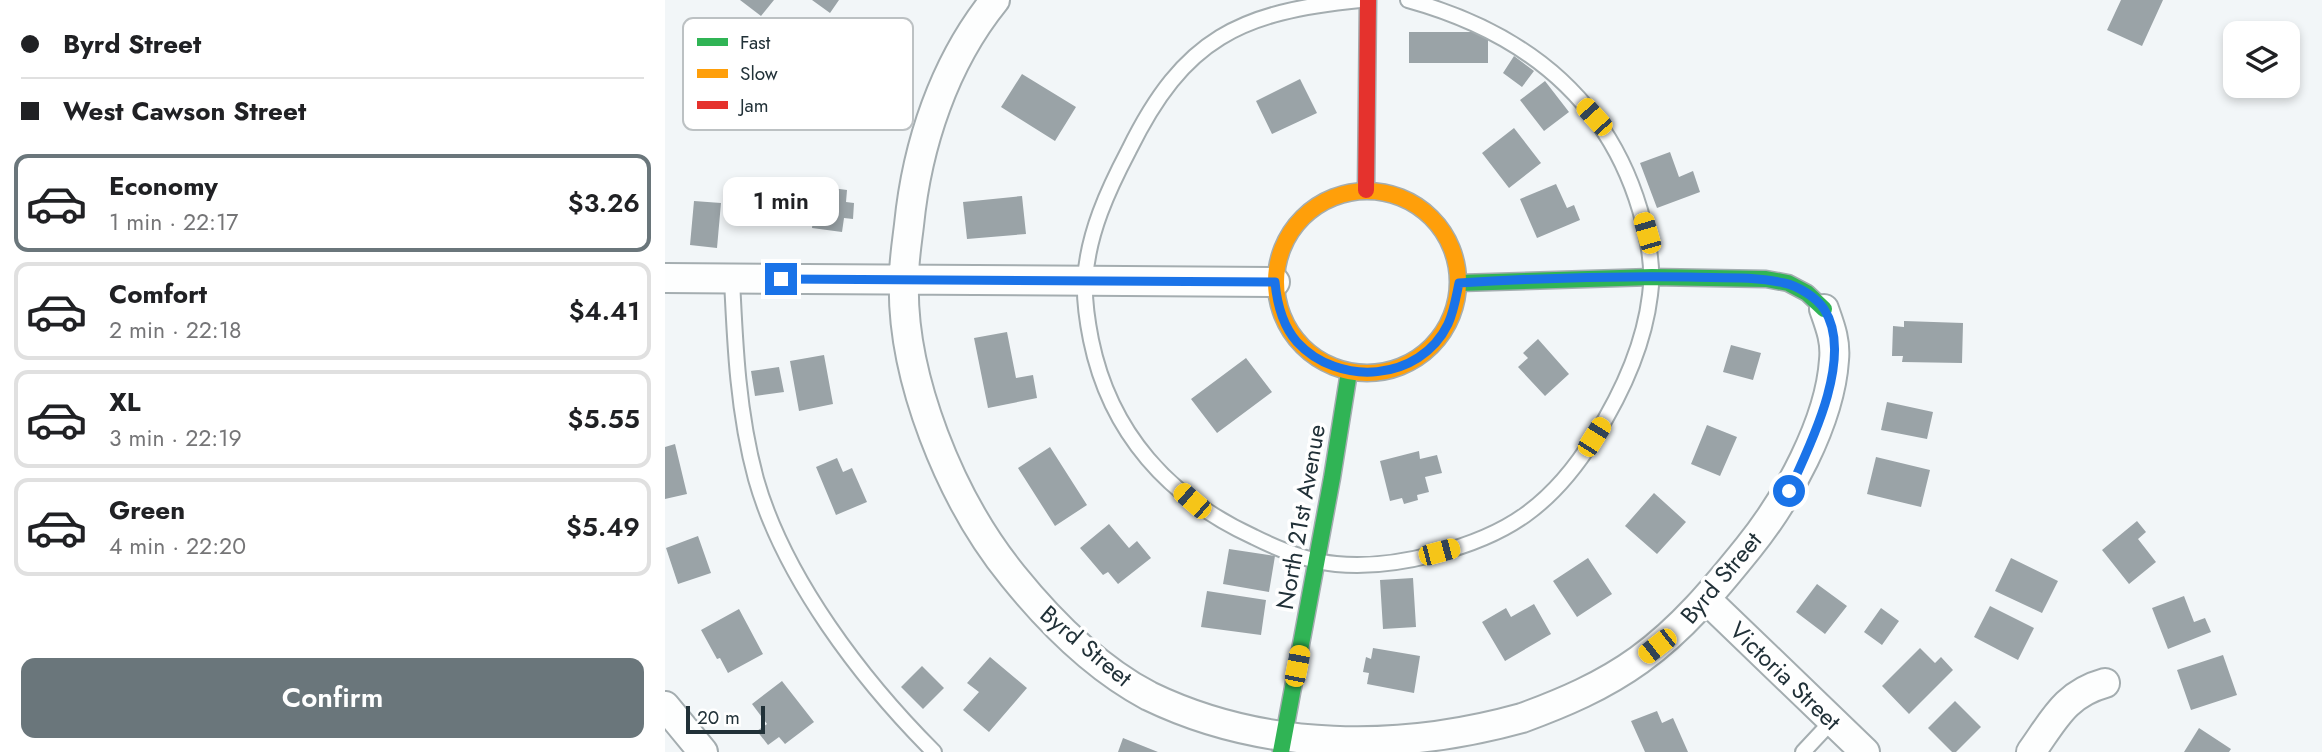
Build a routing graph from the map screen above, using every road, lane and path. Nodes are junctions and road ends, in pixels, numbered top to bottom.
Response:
1 (1360, 0) edge
2 (1367, 0) edge
3 (1408, 0) edge
4 (982, 4) edge
5 (1366, 190) junction
6 (1652, 277) junction
7 (665, 278) edge
8 (732, 279) junction
9 (904, 280) junction
10 (1085, 282) junction
11 (1275, 282) junction
12 (1459, 283) junction
13 (1824, 309) joint
14 (1349, 372) junction
15 (1317, 561) junction
16 (1706, 599) junction
17 (2105, 683) dead end
18 (665, 706) edge
19 (1832, 721) junction
20 (1282, 747) edge
21 (703, 752) edge
22 (934, 752) edge
23 (1803, 752) edge
24 (1865, 752) edge
25 (2031, 752) edge

1 - 10 lane
2 - 5 street
3 - 6 lane
4 - 9 street, Byrd Street
5 - 11 street
5 - 12 street
6 - 12 street
6 - 13 street
6 - 15 lane
7 - 8 street
8 - 9 street
8 - 22 lane
9 - 10 street
9 - 20 street, Byrd Street
10 - 11 street
10 - 15 lane
11 - 14 street
12 - 14 street
13 - 16 street, Byrd Street
14 - 15 street, North 21st Avenue
15 - 20 street, North 21st Avenue
16 - 19 street, Victoria Street
16 - 20 street, Byrd Street
17 - 25 street
18 - 21 street
19 - 23 lane
19 - 24 street, Victoria Street

